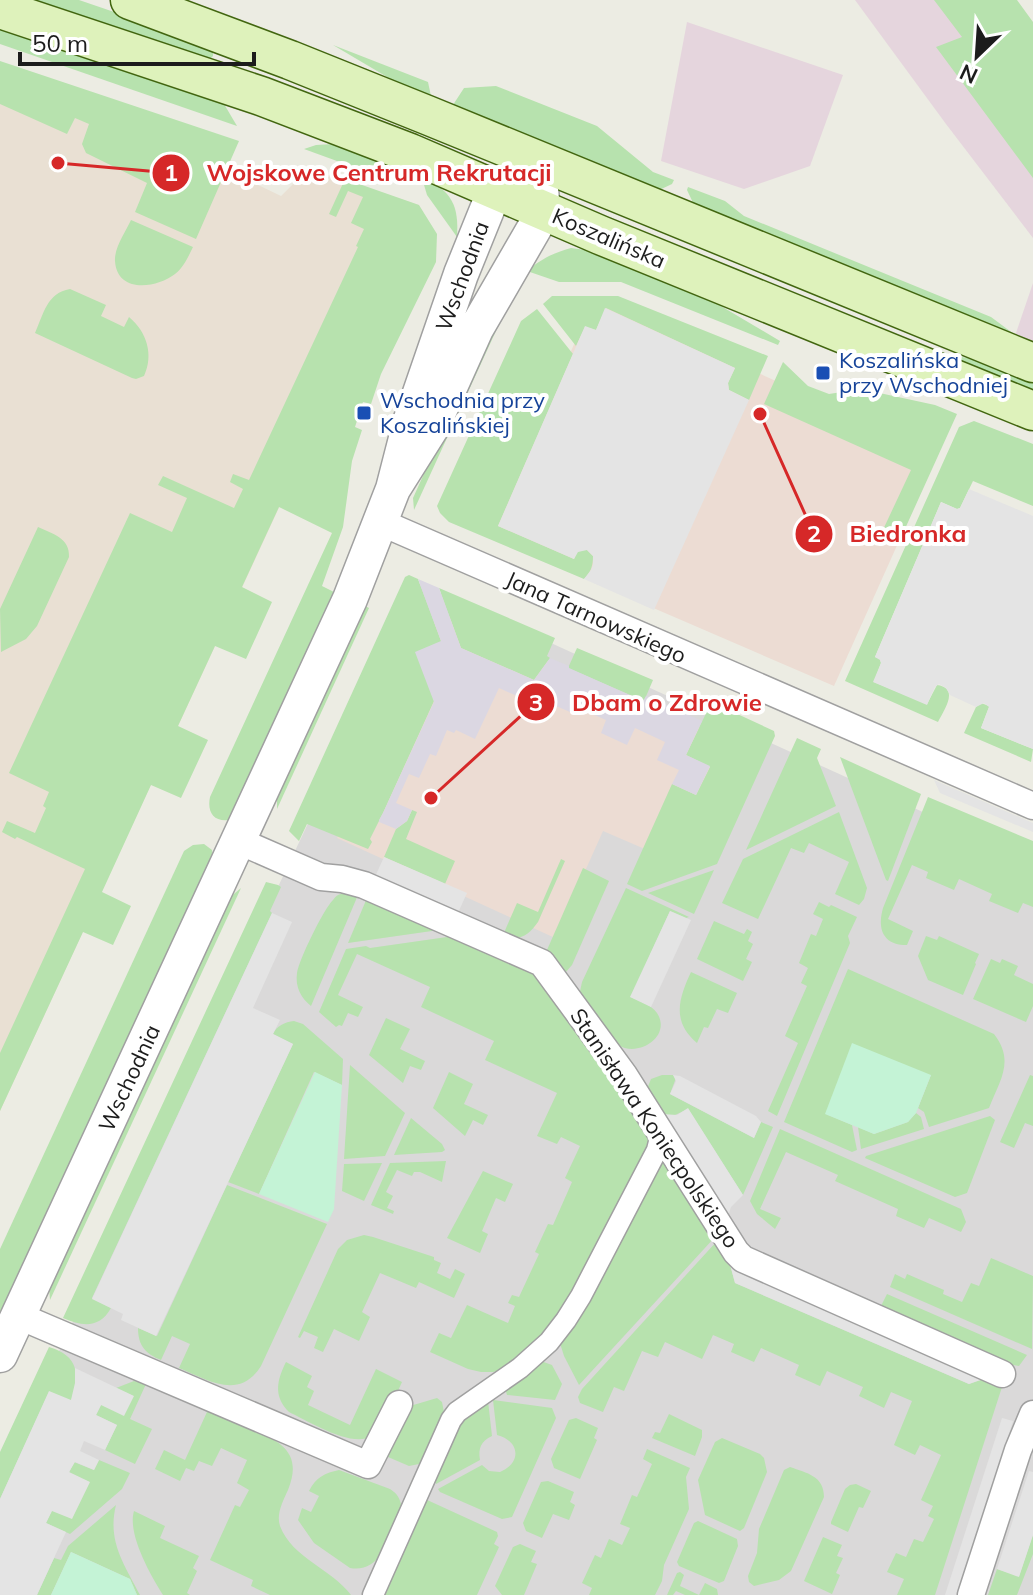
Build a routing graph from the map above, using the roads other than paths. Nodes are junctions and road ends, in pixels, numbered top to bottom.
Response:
1 (130, 0) edge
2 (0, 9) edge
3 (538, 160) junction
4 (495, 190) junction
5 (543, 210) junction
6 (1033, 363) edge
7 (1033, 411) edge
8 (393, 489) junction
9 (380, 522) junction
10 (1033, 806) edge
11 (239, 841) junction
12 (661, 1134) junction
13 (19, 1316) junction
14 (0, 1355) edge
15 (1002, 1374) dead end
16 (399, 1404) dead end
17 (1033, 1414) edge
18 (373, 1595) edge
19 (971, 1595) edge

1 - 3 main road, Koszalińska
2 - 4 main road, Koszalińska
3 - 4 street
3 - 5 street
3 - 6 main road, Koszalińska
4 - 5 main road, Koszalińska
4 - 8 street, Wschodnia
5 - 7 main road, Koszalińska
5 - 8 street, Wschodnia
8 - 9 street, Wschodnia
9 - 10 street, Jana Tarnowskiego
9 - 11 street, Wschodnia
11 - 12 street, Stanisława Koniecpolskiego
11 - 13 street, Wschodnia
12 - 15 street, Stanisława Koniecpolskiego
12 - 18 street
13 - 14 street, Wschodnia
13 - 16 street
17 - 19 street

